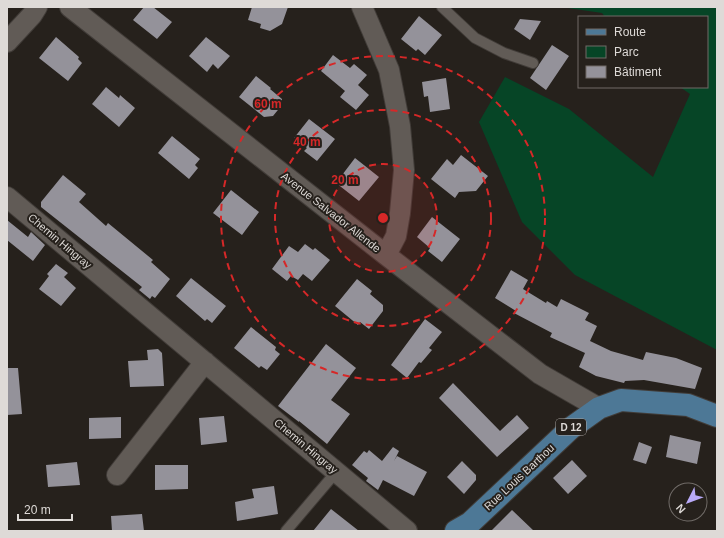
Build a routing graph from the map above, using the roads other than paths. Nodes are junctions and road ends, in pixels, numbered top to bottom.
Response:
1 (37, 7) edge
2 (70, 7) edge
3 (362, 7) edge
4 (442, 7) edge
5 (7, 42) edge
6 (533, 62) dead end
7 (7, 197) edge
8 (386, 255) junction
9 (205, 362) junction
10 (598, 408) junction
11 (717, 416) edge
12 (336, 471) junction
13 (117, 475) dead end
14 (286, 531) edge
15 (407, 531) edge
16 (456, 531) edge

1 - 5 street
2 - 8 street, Avenue Salvador Allende
3 - 8 street
4 - 6 lane
7 - 9 street, Chemin Hingray
8 - 10 street, Avenue Salvador Allende
9 - 12 street, Chemin Hingray
9 - 13 street
10 - 11 main road, Rue Louis Barthou / D 12
10 - 16 main road, Rue Louis Barthou / D 12
12 - 14 lane
12 - 15 street, Chemin Hingray

